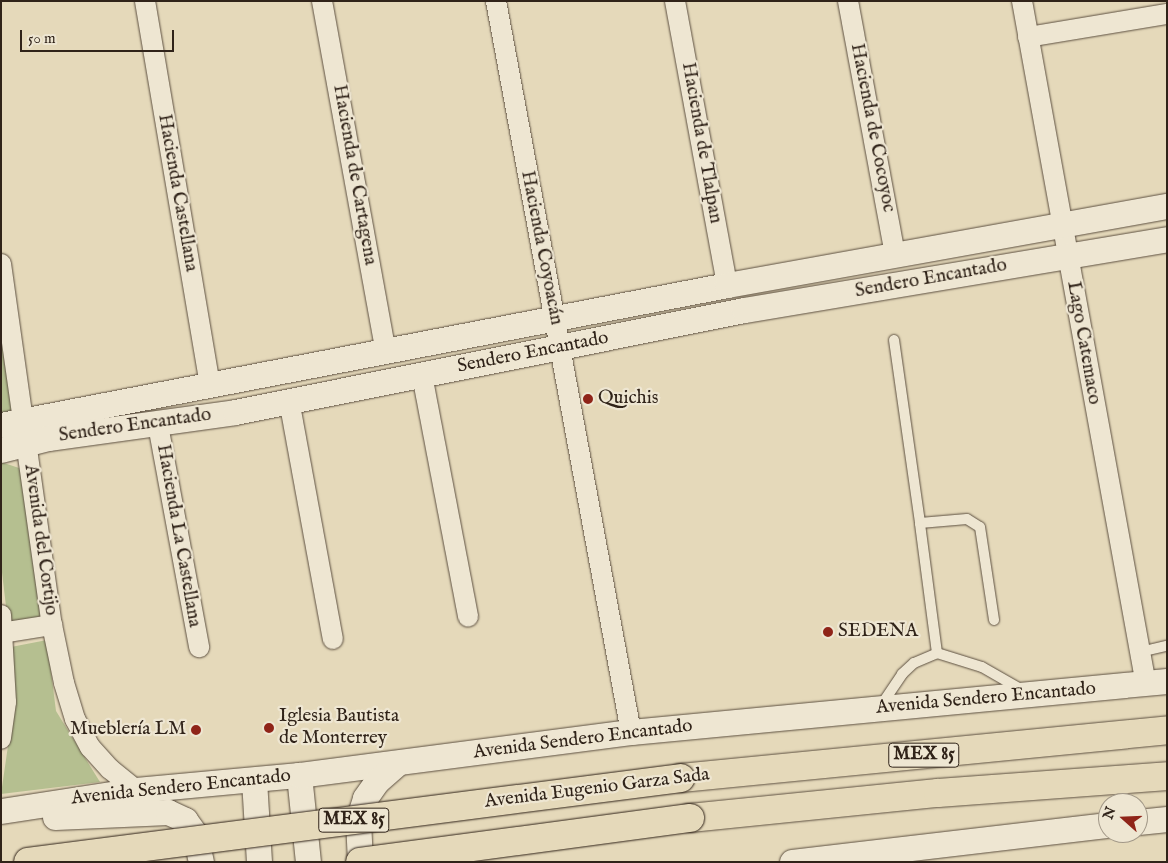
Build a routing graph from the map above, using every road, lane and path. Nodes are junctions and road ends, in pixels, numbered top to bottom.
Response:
1 (144, 1) edge
2 (322, 1) edge
3 (496, 1) edge
4 (675, 1) edge
5 (848, 1) edge
6 (1022, 1) edge
7 (1167, 14) edge
8 (1028, 37) junction
9 (1167, 206) edge
10 (1062, 225) junction
11 (1167, 239) edge
12 (895, 254) junction
13 (1067, 255) junction
14 (1, 264) edge
15 (727, 285) junction
16 (554, 320) junction
17 (894, 340) dead end
18 (561, 348) junction
19 (385, 349) junction
20 (422, 376) junction
21 (210, 385) junction
22 (289, 400) junction
23 (158, 425) junction
24 (18, 430) edge
25 (1, 450) edge
26 (920, 524) junction
27 (468, 617) dead end
28 (994, 620) dead end
29 (52, 625) junction
30 (2, 627) edge
31 (333, 639) dead end
32 (1167, 646) edge
33 (199, 647) dead end
34 (1140, 652) junction
35 (937, 653) junction
36 (1156, 683) edge
37 (1032, 695) junction
38 (879, 708) junction
39 (1167, 730) edge
40 (630, 732) junction
41 (1, 739) edge
42 (398, 763) junction
43 (299, 775) junction
44 (254, 780) junction
45 (1161, 780) edge
46 (136, 790) junction
47 (1, 811) edge
48 (1167, 819) edge
49 (1, 820) edge
50 (1148, 821) edge
51 (1098, 827) edge
52 (28, 862) edge
53 (201, 862) edge
54 (259, 862) edge
55 (308, 862) edge
56 (360, 862) edge
57 (792, 862) edge

1 - 21 street, Hacienda Castellana
2 - 19 street, Hacienda de Cartagena
3 - 16 street, Hacienda Coyoacán
4 - 15 street, Hacienda de Tlalpan
5 - 12 street, Hacienda de Cocoyoc
6 - 8 street, Lago Catemaco
7 - 8 street
8 - 10 street, Lago Catemaco
9 - 10 street, Sendero Encantado
10 - 12 street, Sendero Encantado
10 - 13 street, Lago Catemaco
11 - 13 street, Sendero Encantado
12 - 15 street, Sendero Encantado
13 - 18 street, Sendero Encantado
13 - 34 street, Lago Catemaco
14 - 24 street, Avenida del Cortijo
15 - 16 street, Sendero Encantado
16 - 18 street, Hacienda Coyoacán
16 - 19 street, Sendero Encantado
17 - 26 lane
18 - 20 street, Sendero Encantado
18 - 40 street, Hacienda Coyoacán
19 - 21 street, Sendero Encantado
20 - 22 street, Sendero Encantado
20 - 27 street
21 - 24 street, Sendero Encantado
22 - 23 street, Sendero Encantado
22 - 31 street
23 - 24 street, Sendero Encantado
23 - 33 street, Hacienda La Castellana
24 - 25 street, Sendero Encantado
24 - 29 street, Avenida del Cortijo
26 - 28 lane
26 - 35 lane
29 - 30 street
29 - 46 street, Avenida del Cortijo
30 - 41 street
32 - 34 lane
34 - 36 street, Lago Catemaco
35 - 37 lane
35 - 38 lane
36 - 37 street, Avenida Sendero Encantado
37 - 38 street, Avenida Sendero Encantado
38 - 40 street, Avenida Sendero Encantado
39 - 52 highway, Avenida Eugenio Garza Sada / MEX 85, bridge
40 - 42 street, Avenida Sendero Encantado
42 - 43 street, Avenida Sendero Encantado
42 - 56 street
43 - 44 street, Avenida Sendero Encantado
43 - 55 street
44 - 46 street, Avenida Sendero Encantado
44 - 54 street
45 - 56 highway, MEX 85, bridge
46 - 47 street, Avenida Sendero Encantado
48 - 50 street
49 - 53 street
51 - 57 street

